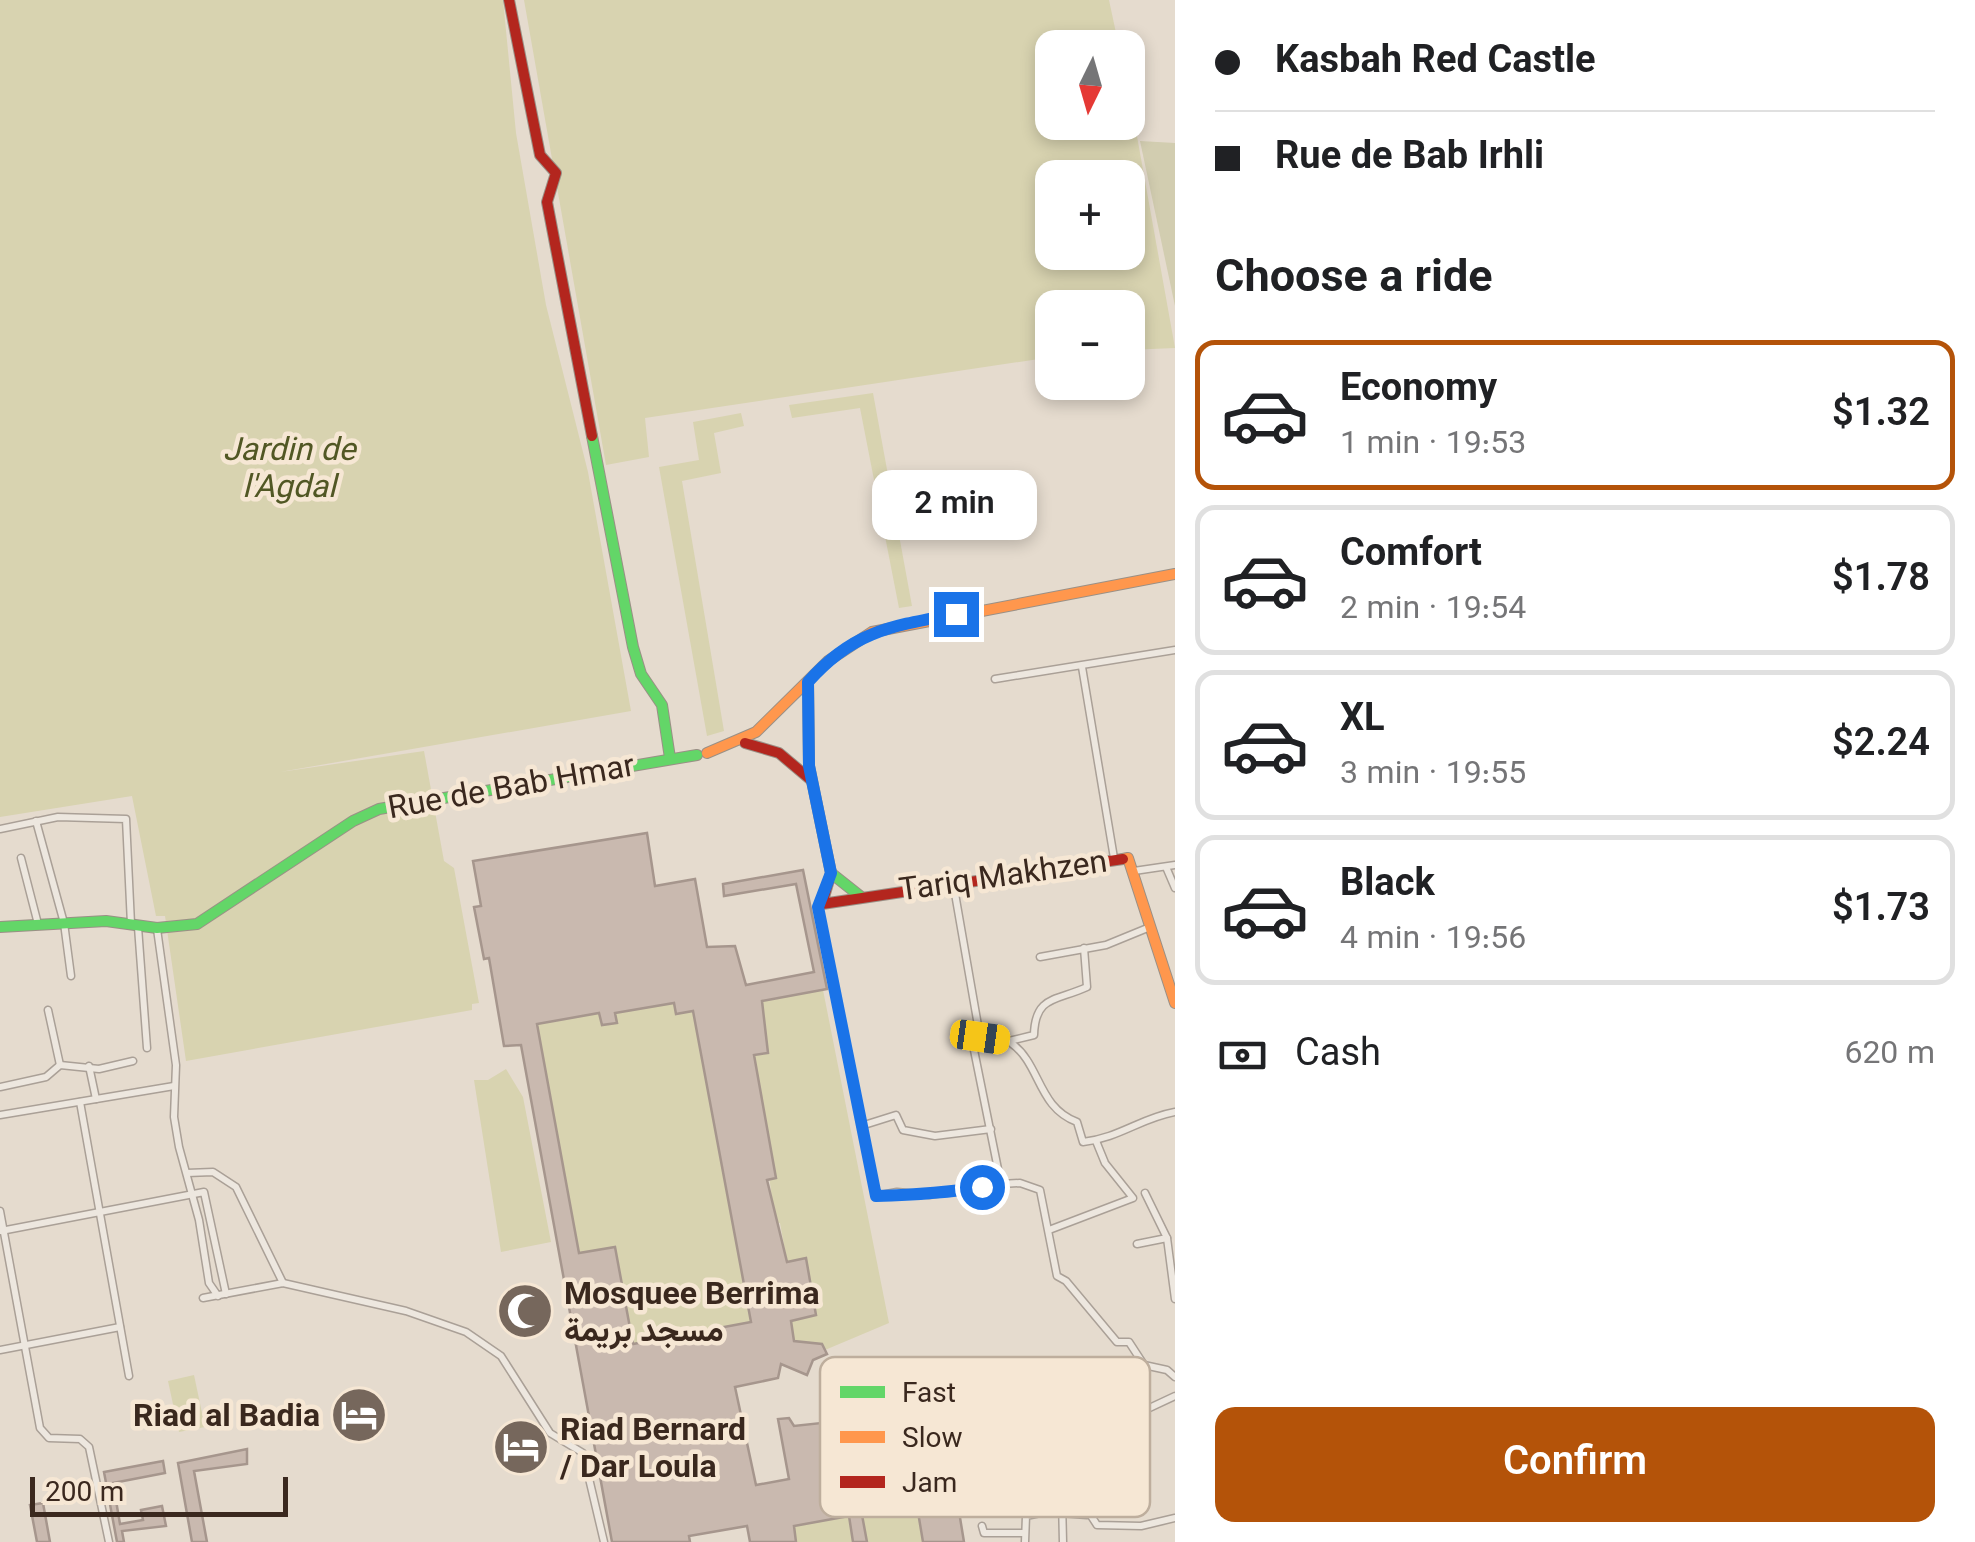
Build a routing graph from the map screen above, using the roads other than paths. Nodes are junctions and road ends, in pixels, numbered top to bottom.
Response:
1 (510, 0) edge
2 (1175, 574) edge
3 (1175, 650) edge
4 (1082, 667) junction
5 (995, 678) dead end
6 (808, 682) junction
7 (744, 743) junction
8 (670, 758) junction
9 (811, 780) junction
10 (36, 820) junction
11 (0, 829) edge
12 (21, 858) dead end
13 (1114, 858) junction
14 (1171, 866) edge
15 (1134, 871) junction
16 (831, 873) junction
17 (953, 882) junction
18 (1175, 888) edge
19 (860, 896) junction
20 (822, 904) junction
21 (64, 923) junction
22 (38, 925) junction
23 (135, 926) junction
24 (0, 927) edge
25 (1150, 927) junction
26 (157, 928) junction
27 (1084, 948) junction
28 (1040, 956) dead end
29 (70, 976) dead end
30 (1175, 1003) edge
31 (48, 1010) dead end
32 (980, 1037) junction
33 (1009, 1041) junction
34 (147, 1048) dead end
35 (133, 1061) dead end
36 (60, 1065) junction
37 (90, 1066) junction
38 (174, 1086) junction
39 (0, 1087) edge
40 (96, 1100) junction
41 (80, 1102) junction
42 (1175, 1112) edge
43 (0, 1115) edge
44 (861, 1126) junction
45 (991, 1129) junction
46 (1096, 1141) junction
47 (187, 1173) junction
48 (1001, 1184) junction
49 (1146, 1193) dead end
50 (193, 1196) junction
51 (0, 1210) edge
52 (100, 1213) junction
53 (1049, 1230) junction
54 (2, 1231) edge
55 (1167, 1238) junction
56 (1137, 1244) dead end
57 (283, 1282) junction
58 (222, 1295) junction
59 (203, 1298) dead end
60 (1175, 1299) edge
61 (120, 1328) junction
62 (24, 1346) junction
63 (0, 1350) edge
64 (1139, 1357) edge
65 (1150, 1366) edge
66 (129, 1376) dead end
67 (1175, 1378) edge
68 (1175, 1396) edge
69 (1150, 1408) edge
70 (1026, 1517) edge
71 (1060, 1517) edge
72 (1090, 1517) edge
73 (1175, 1518) edge
74 (982, 1526) dead end
75 (1024, 1533) junction
76 (109, 1542) edge
77 (604, 1542) edge
78 (1026, 1542) edge
79 (1063, 1542) edge

1 - 8 street
2 - 6 street
3 - 4 street
4 - 5 street
4 - 13 street
6 - 7 street
6 - 9 street
7 - 8 street, Rue de Bab Hmar
7 - 9 street
8 - 26 street, Rue de Bab Hmar
9 - 16 street
10 - 11 street
10 - 21 street
10 - 23 street
12 - 22 street
13 - 15 street, Tariq Makhzen
13 - 17 street, Tariq Makhzen
14 - 15 street, Tariq Makhzen
14 - 18 street
15 - 25 street
16 - 19 street
16 - 20 street
17 - 19 street, Tariq Makhzen
17 - 32 street
19 - 20 street, Tariq Makhzen
20 - 44 street
21 - 22 street, Rue de Bab Hmar
21 - 23 street, Rue de Bab Hmar
21 - 29 street
22 - 24 street, Rue de Bab Hmar
23 - 26 street, Rue de Bab Hmar
23 - 34 street
25 - 27 street
25 - 30 street
26 - 38 street
27 - 28 street
27 - 33 street
31 - 36 street
32 - 33 street
32 - 45 street
33 - 46 street
35 - 37 street
36 - 37 street
36 - 39 street
37 - 40 street
38 - 40 street
38 - 47 street
40 - 41 street
41 - 43 street
41 - 52 street
42 - 46 street
44 - 45 street
44 - 48 street
45 - 48 street
46 - 53 street
47 - 50 street
47 - 57 street
48 - 53 street
49 - 55 street
50 - 52 street
50 - 58 street
50 - 58 street
51 - 54 street
52 - 54 street
52 - 61 street
53 - 64 street
54 - 62 street
55 - 56 street
55 - 60 street
57 - 58 street
57 - 77 street
58 - 59 street
61 - 62 street
61 - 66 street
62 - 63 street
62 - 76 street
65 - 67 street
68 - 69 street
70 - 75 street
71 - 79 street
72 - 73 street
74 - 75 street
75 - 78 street

